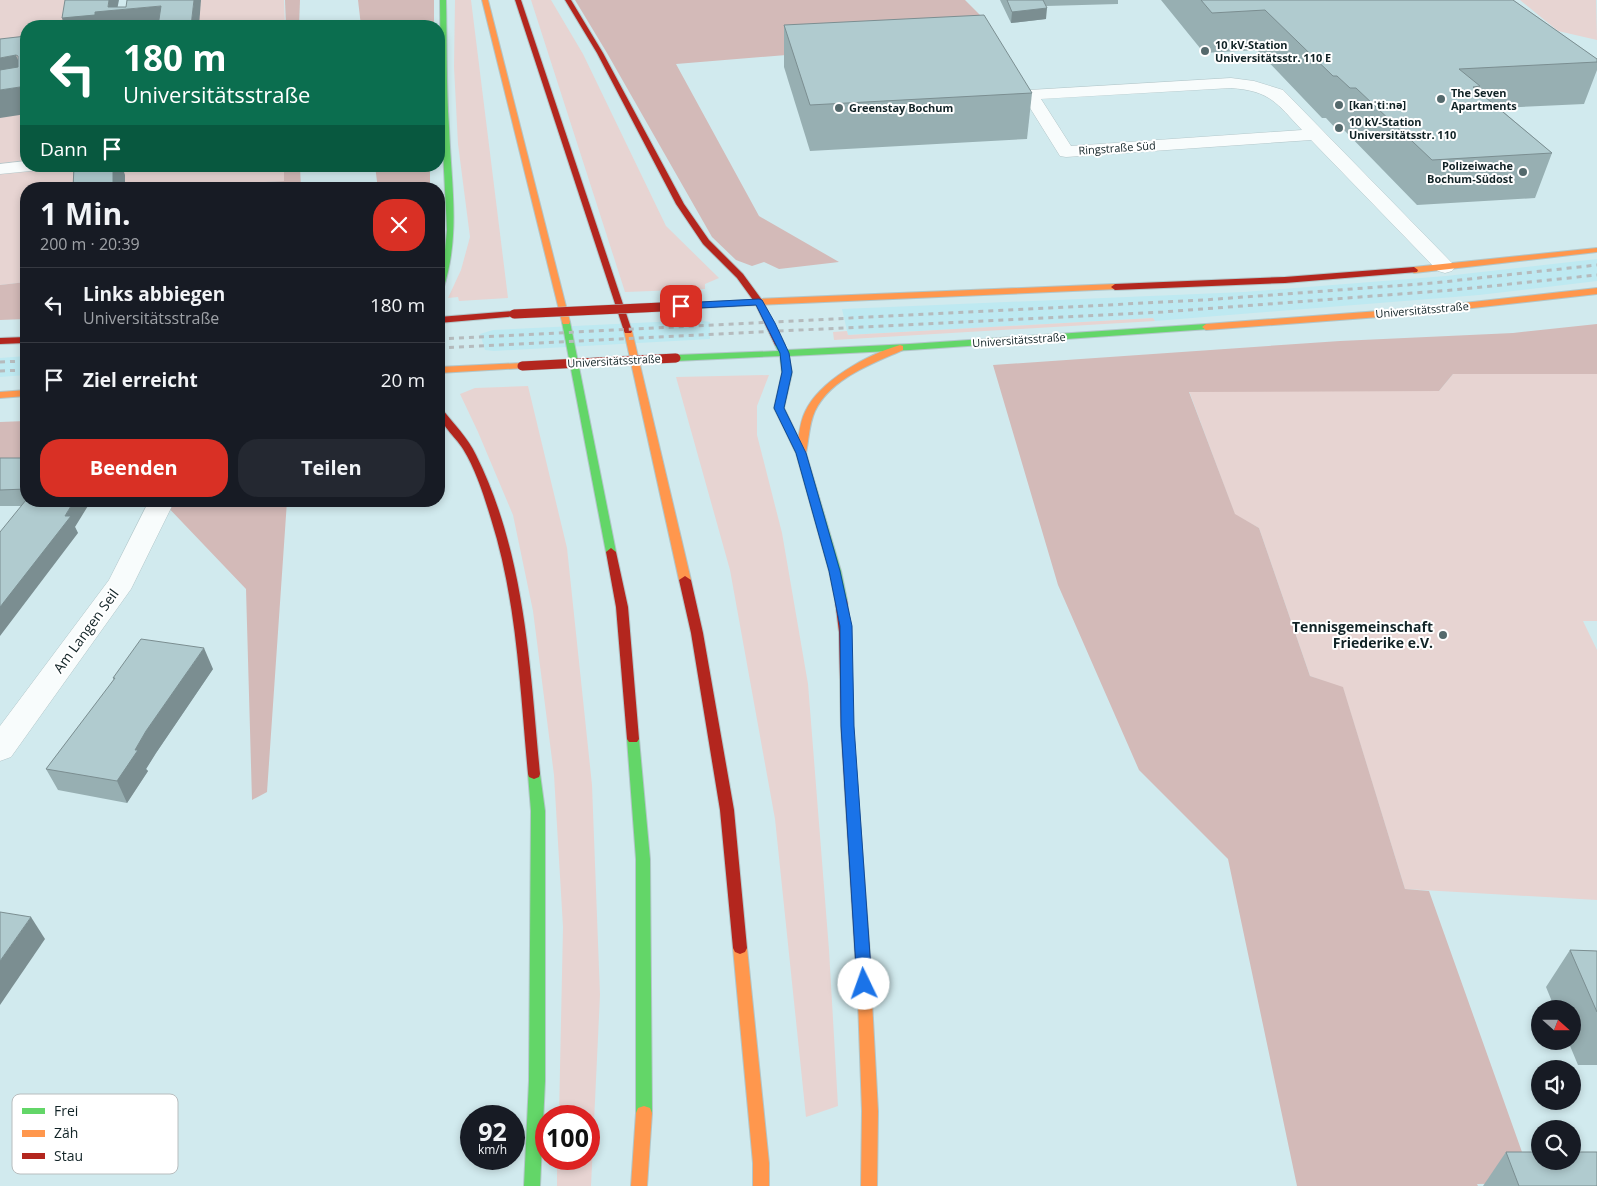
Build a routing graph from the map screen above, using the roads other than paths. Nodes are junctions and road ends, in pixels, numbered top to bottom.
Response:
1 (443, 0) edge
2 (485, 0) edge
3 (518, 0) edge
4 (568, 0) edge
5 (443, 20) edge
6 (445, 97) edge
7 (1316, 134) junction
8 (20, 167) edge
9 (0, 168) edge
10 (1597, 250) edge
11 (449, 252) junction
12 (445, 255) edge
13 (1446, 266) junction
14 (445, 274) edge
15 (1597, 291) edge
16 (759, 302) junction
17 (445, 320) edge
18 (20, 340) edge
19 (0, 341) edge
20 (900, 348) junction
21 (784, 353) junction
22 (445, 370) edge
23 (20, 393) edge
24 (0, 394) edge
25 (445, 419) edge
26 (801, 453) junction
27 (159, 507) edge
28 (12, 717) edge
29 (0, 749) edge
30 (532, 1186) edge
31 (639, 1186) edge
32 (761, 1186) edge
33 (869, 1186) edge

1 - 5 main road
2 - 31 main road
3 - 32 main road
4 - 16 main road
6 - 11 main road
7 - 7 street, Ringstraße Süd
7 - 13 street
8 - 9 street
10 - 13 main road
11 - 12 main road
11 - 14 main road
13 - 16 main road
15 - 20 main road, Universitätsstraße
16 - 17 main road, bridge
16 - 21 main road
18 - 19 main road
20 - 21 main road, Universitätsstraße
20 - 26 main road
21 - 22 main road, Universitätsstraße, bridge
21 - 26 main road
23 - 24 main road
25 - 30 main road
26 - 33 main road
27 - 28 street, Am Langen Seil
28 - 29 street, Am Langen Seil

